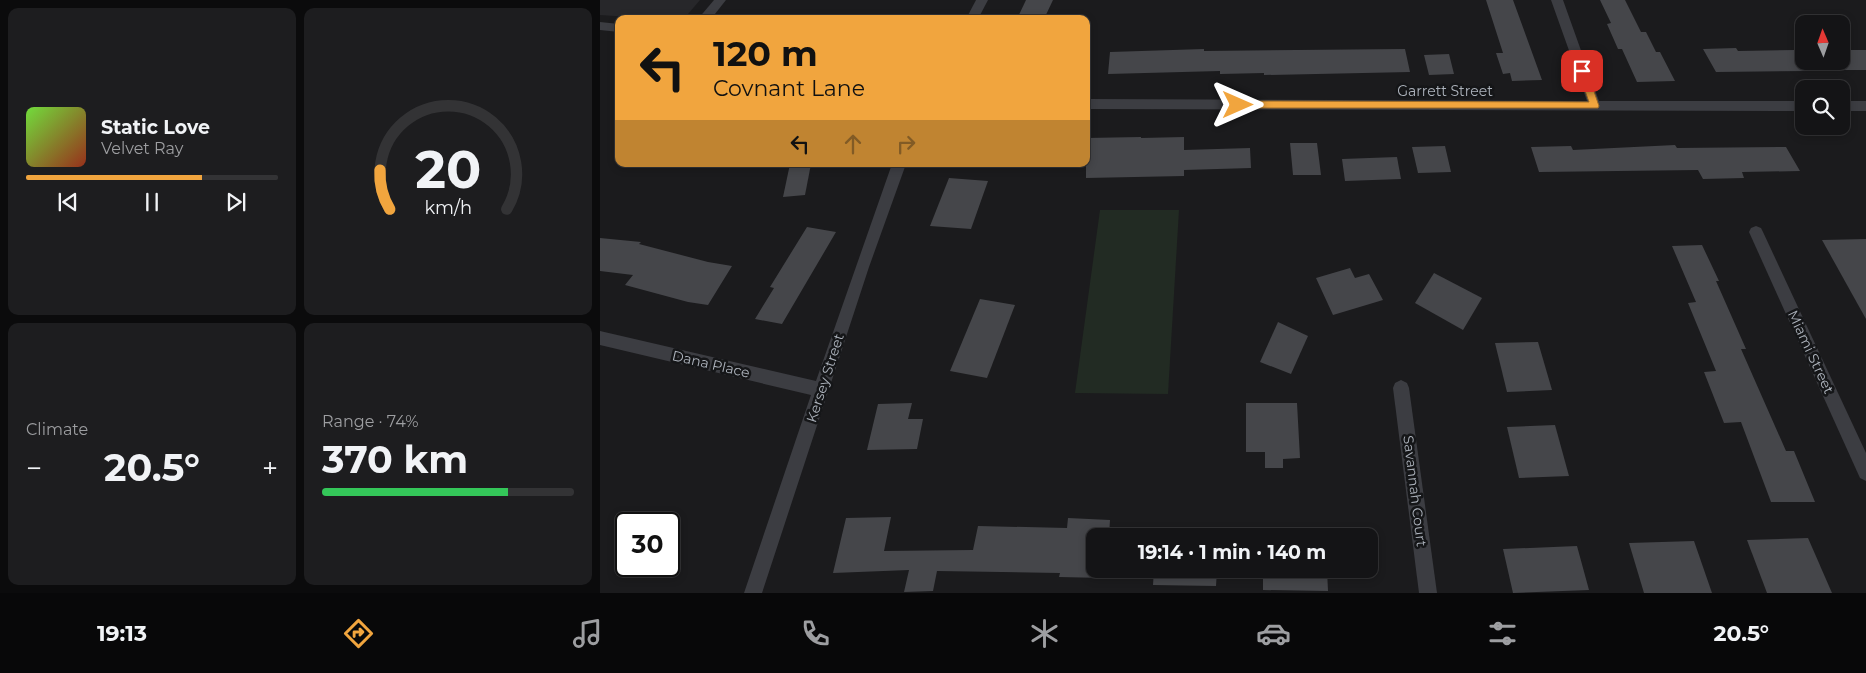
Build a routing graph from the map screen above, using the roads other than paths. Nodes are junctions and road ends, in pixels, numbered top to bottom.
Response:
1 (720, 0) edge
2 (982, 0) edge
3 (1557, 0) edge
4 (707, 15) edge
5 (974, 15) edge
6 (600, 26) edge
7 (615, 28) edge
8 (1090, 104) edge
9 (1595, 106) junction
10 (1795, 106) edge
11 (1850, 106) edge
12 (1866, 106) edge
13 (898, 167) edge
14 (1756, 232) dead end
15 (600, 338) edge
16 (1401, 388) dead end
17 (821, 390) junction
18 (1866, 472) edge
19 (754, 593) edge
20 (1428, 593) edge

1 - 4 street
2 - 5 street
3 - 9 street
6 - 7 street
8 - 9 street, Garrett Street
9 - 10 street, Garrett Street
11 - 12 street
13 - 17 street, Kersey Street
14 - 18 street, Miami Street
15 - 17 street, Dana Place
16 - 20 street, Savannah Court
17 - 19 street, Kersey Street

